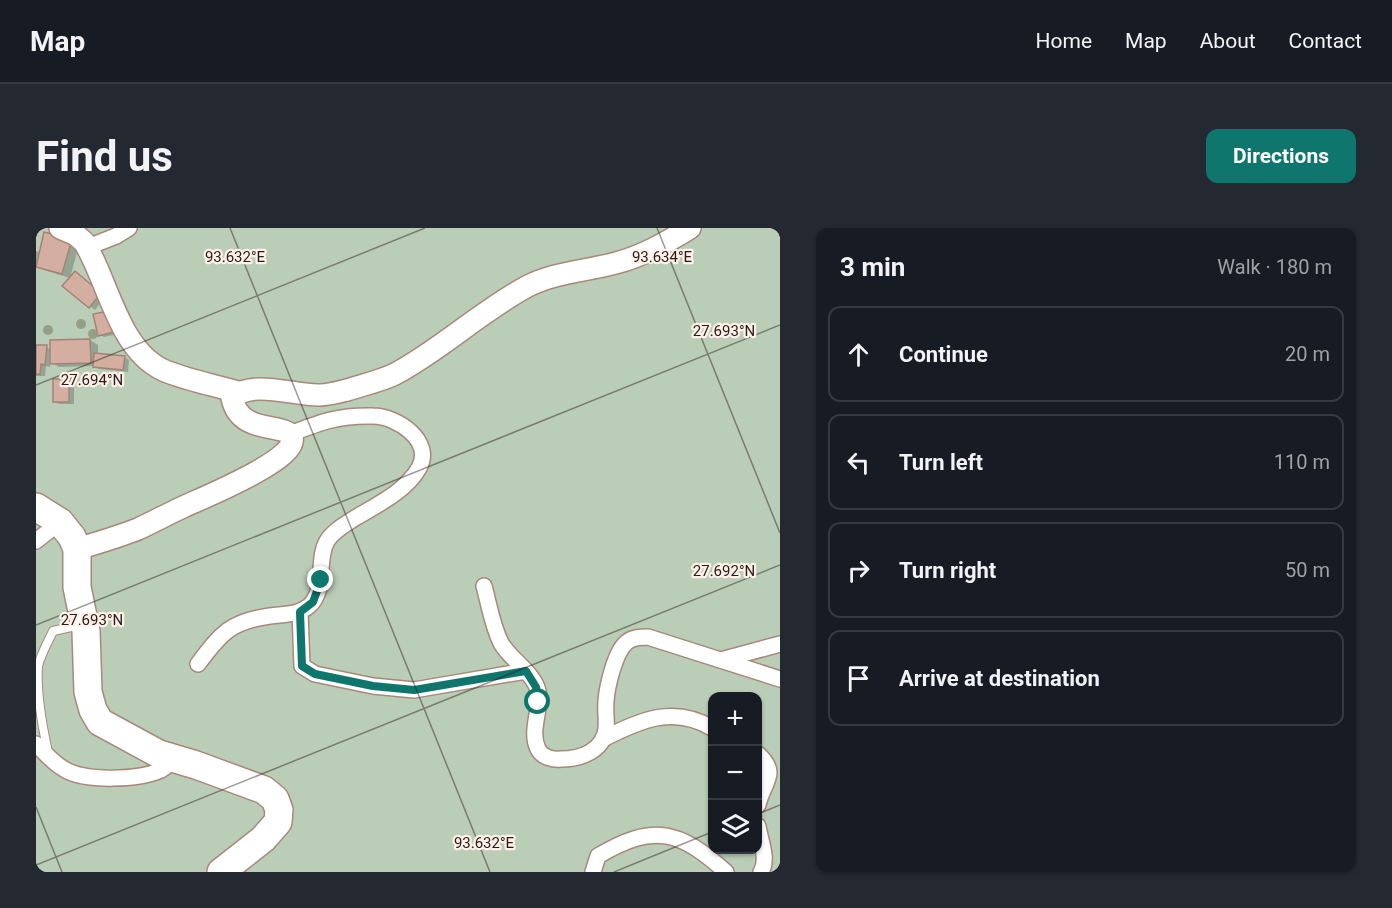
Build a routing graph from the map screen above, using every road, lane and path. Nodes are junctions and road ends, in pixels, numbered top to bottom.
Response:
1 (60, 228) edge
2 (129, 228) edge
3 (690, 228) edge
4 (88, 247) junction
5 (238, 392) junction
6 (290, 434) junction
7 (36, 507) edge
8 (60, 522) junction
9 (36, 541) edge
10 (77, 549) junction
11 (484, 586) dead end
12 (300, 612) junction
13 (84, 625) junction
14 (780, 644) edge
15 (721, 660) junction
16 (198, 664) dead end
17 (526, 671) junction
18 (780, 679) edge
19 (708, 726) edge
20 (603, 739) junction
21 (36, 744) edge
22 (49, 756) junction
23 (762, 758) edge
24 (176, 759) junction
25 (762, 791) edge
26 (762, 847) edge
27 (221, 872) edge
28 (593, 872) edge
29 (726, 872) edge
30 (761, 872) edge

1 - 4 street
2 - 4 street
3 - 5 street
4 - 5 street
5 - 6 street
6 - 10 street
6 - 12 street
7 - 8 highway
8 - 9 street
8 - 10 highway
10 - 13 highway
11 - 17 street
12 - 16 street
12 - 17 street
13 - 22 lane
13 - 24 highway
14 - 15 street
15 - 18 street
15 - 20 street
17 - 20 street
19 - 20 street
21 - 22 street
22 - 24 street
23 - 25 street
24 - 27 highway
26 - 30 street
28 - 29 street

